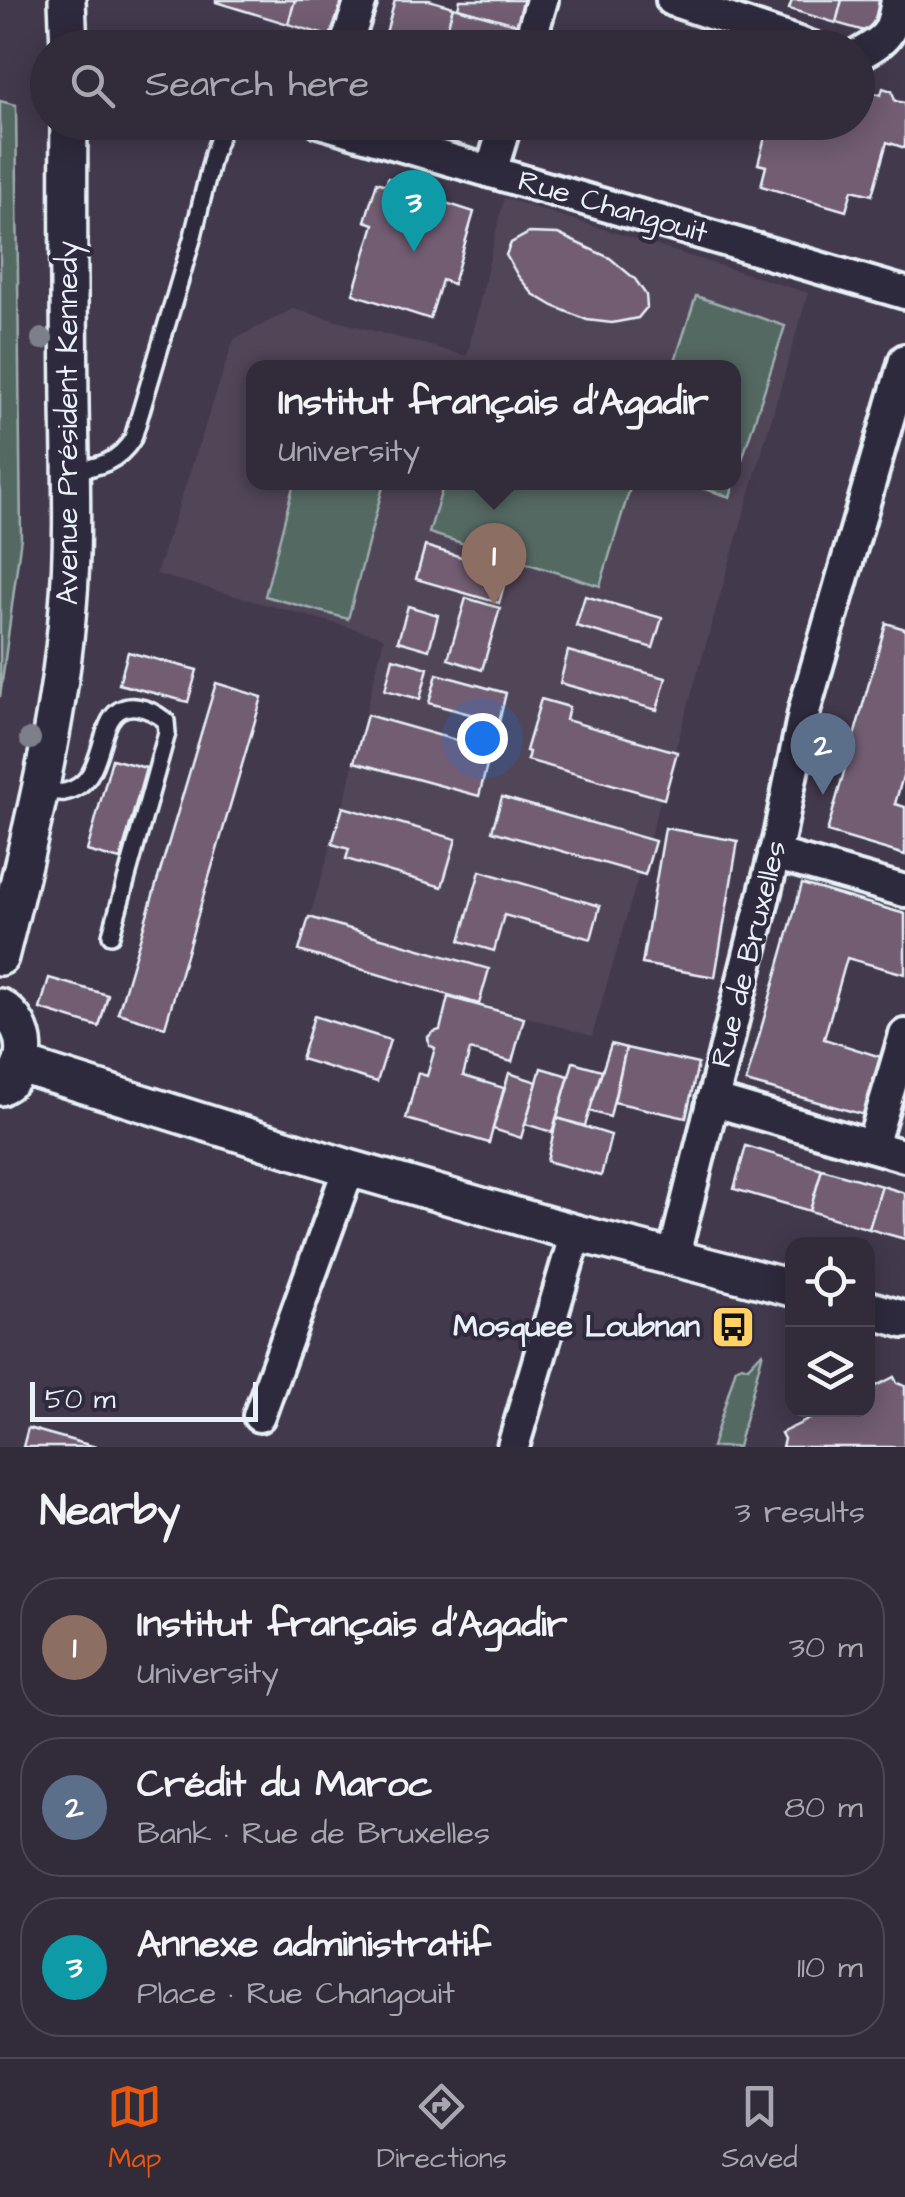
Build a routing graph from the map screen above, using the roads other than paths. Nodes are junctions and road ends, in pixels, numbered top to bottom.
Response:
1 (67, 0) edge
2 (361, 0) edge
3 (542, 0) edge
4 (672, 0) edge
5 (897, 0) edge
6 (68, 30) edge
7 (350, 30) edge
8 (533, 30) edge
9 (760, 30) edge
10 (875, 43) edge
11 (69, 140) edge
12 (218, 140) edge
13 (382, 140) edge
14 (501, 140) edge
15 (491, 172) junction
16 (905, 293) edge
17 (905, 360) edge
18 (71, 471) junction
19 (40, 788) junction
20 (774, 854) junction
21 (905, 891) edge
22 (110, 935) dead end
23 (0, 956) edge
24 (0, 1007) edge
25 (905, 1035) edge
26 (11, 1076) edge
27 (712, 1100) junction
28 (872, 1146) junction
29 (905, 1156) edge
30 (349, 1168) junction
31 (576, 1233) junction
32 (673, 1259) junction
33 (785, 1286) edge
34 (875, 1311) edge
35 (905, 1320) edge
36 (260, 1416) dead end
37 (512, 1447) edge

1 - 6 street
2 - 7 street
3 - 8 street
4 - 9 street
5 - 10 street
11 - 18 street, Avenue Président Kennedy
12 - 18 lane
13 - 15 street, Rue Changouit
14 - 15 street
15 - 16 street, Rue Changouit
17 - 20 street, Rue de Bruxelles
18 - 19 street, Avenue Président Kennedy
19 - 22 lane
19 - 23 street, Avenue Président Kennedy
20 - 21 street
20 - 27 street, Rue de Bruxelles
24 - 26 street
25 - 28 street
26 - 30 street
27 - 28 street
27 - 32 street, Rue de Bruxelles
28 - 29 street
30 - 31 street
30 - 36 street
31 - 32 street
31 - 37 street
32 - 33 street
34 - 35 street

